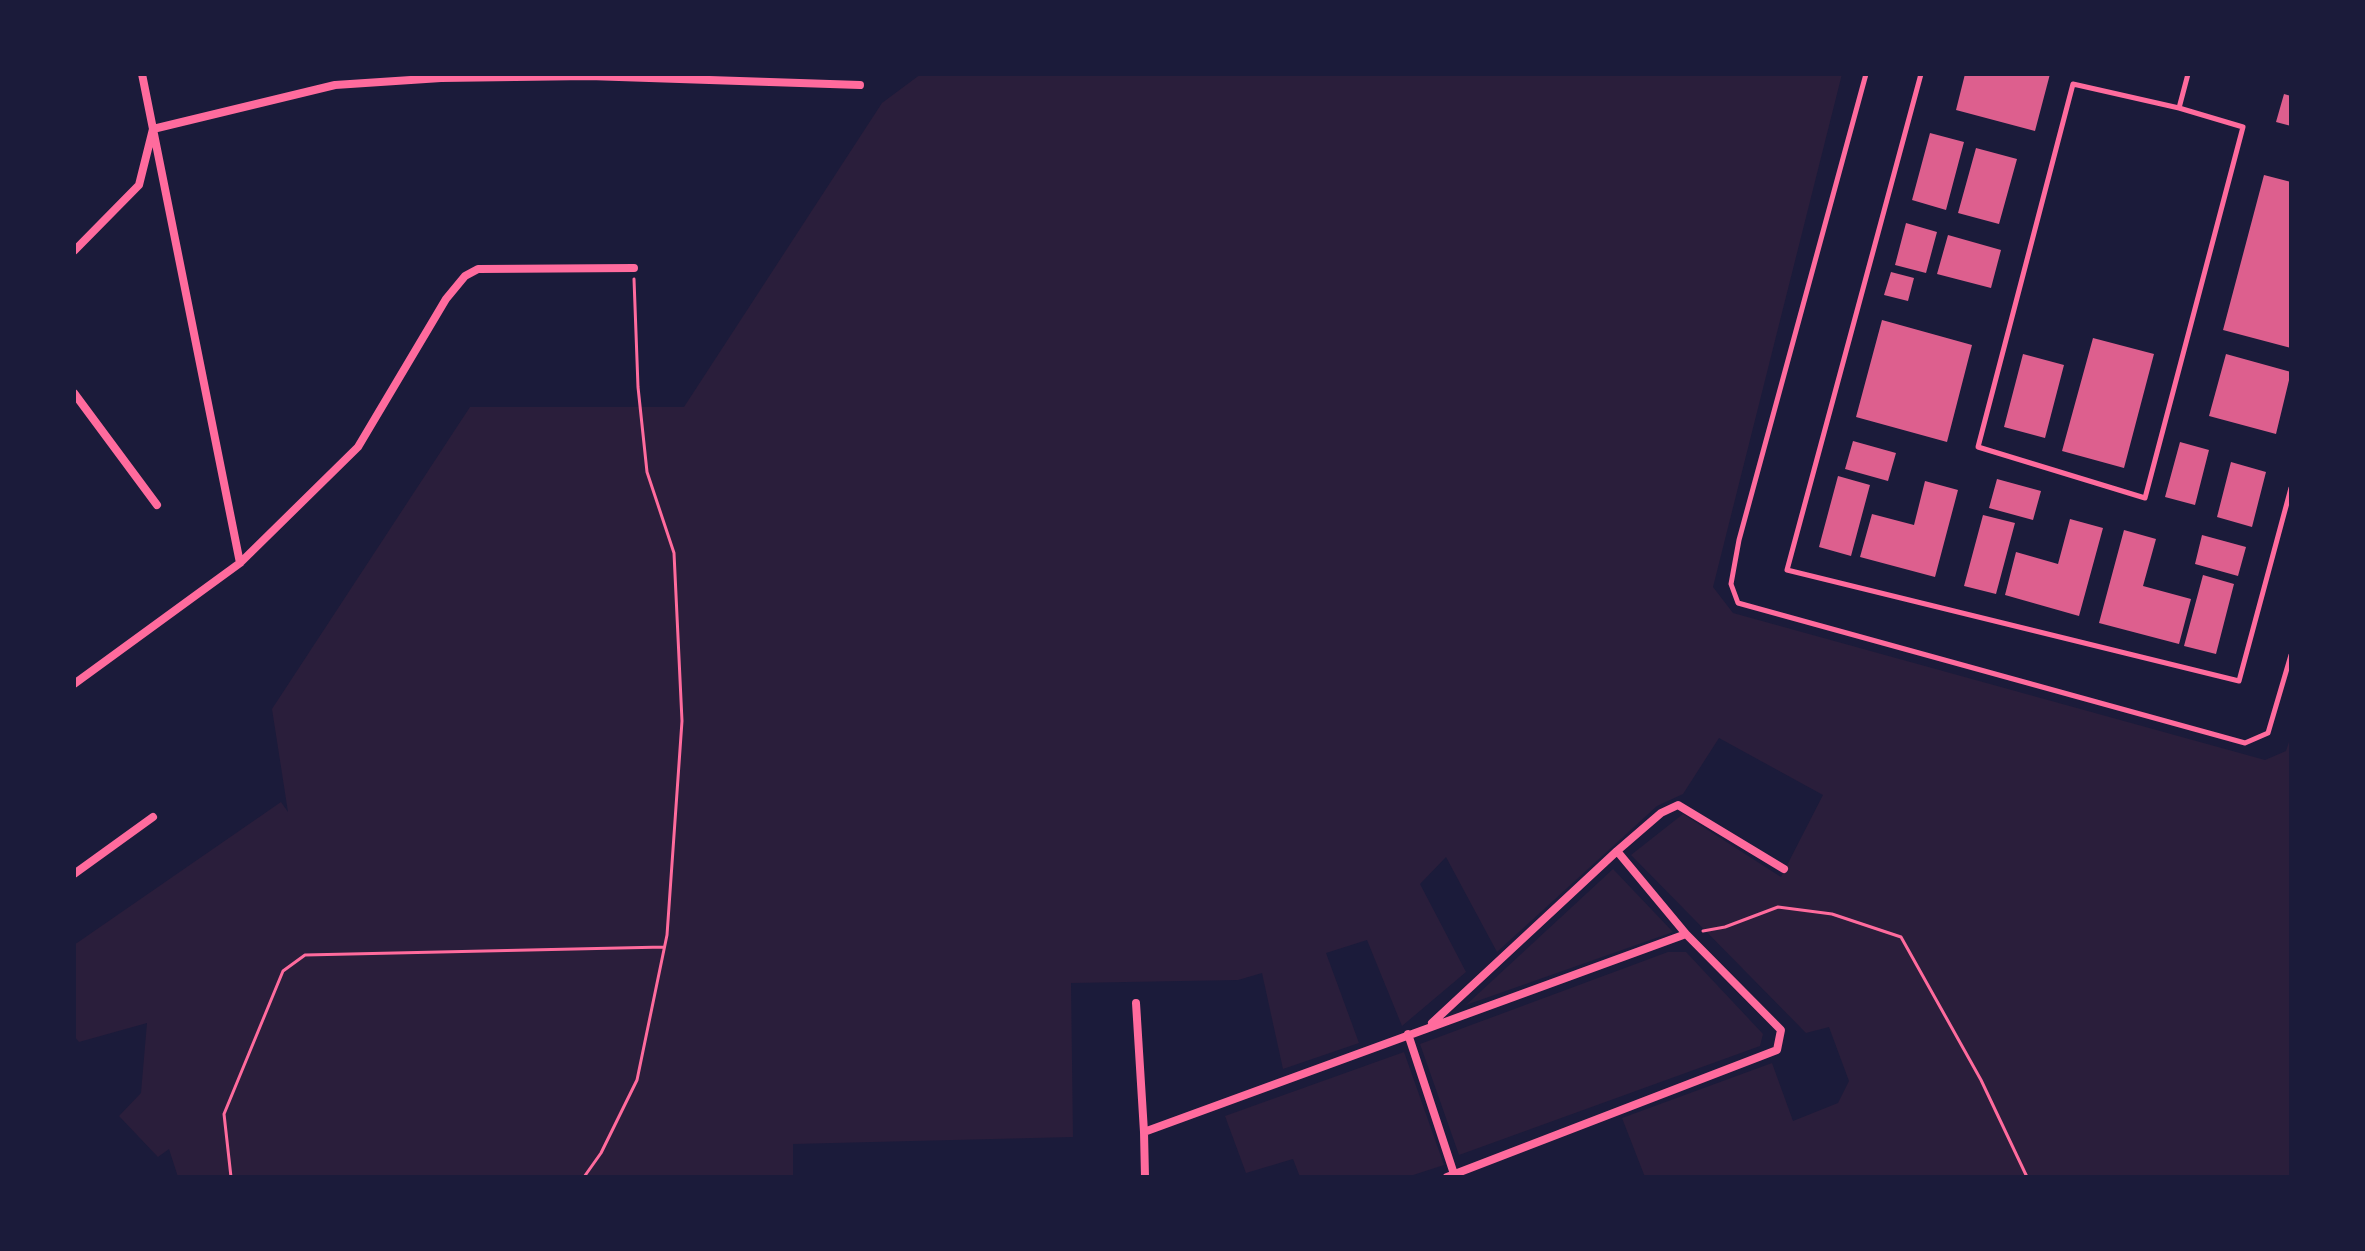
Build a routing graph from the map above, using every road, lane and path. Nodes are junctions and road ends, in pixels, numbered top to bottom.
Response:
1 (142, 74) edge
2 (1866, 74) edge
3 (1921, 74) edge
4 (2188, 74) edge
5 (589, 75) edge
6 (860, 85) dead end
7 (2179, 108) junction
8 (153, 129) junction
9 (74, 251) edge
10 (634, 268) joint
11 (74, 393) edge
12 (2291, 488) edge
13 (157, 505) dead end
14 (240, 563) junction
15 (2291, 655) edge
16 (74, 684) edge
17 (153, 817) dead end
18 (1617, 851) junction
19 (1784, 869) dead end
20 (74, 874) edge
21 (1686, 934) junction
22 (664, 947) junction
23 (1136, 1003) dead end
24 (1428, 1026) junction
25 (1408, 1034) junction
26 (1144, 1132) junction
27 (1450, 1176) edge
28 (231, 1177) edge
29 (584, 1177) edge
30 (1145, 1177) edge
31 (2027, 1177) edge

1 - 8 street
2 - 15 lane
3 - 12 lane
4 - 7 lane
5 - 6 street
5 - 8 street
7 - 7 lane
8 - 9 street
8 - 14 street
10 - 14 street
10 - 22 path
11 - 13 street
14 - 16 street
17 - 20 street
18 - 19 street
18 - 21 street
18 - 24 street
21 - 24 street
21 - 27 street
21 - 31 path
22 - 28 path
22 - 29 path
23 - 26 street
24 - 25 street
25 - 26 street
25 - 27 street
26 - 30 street

